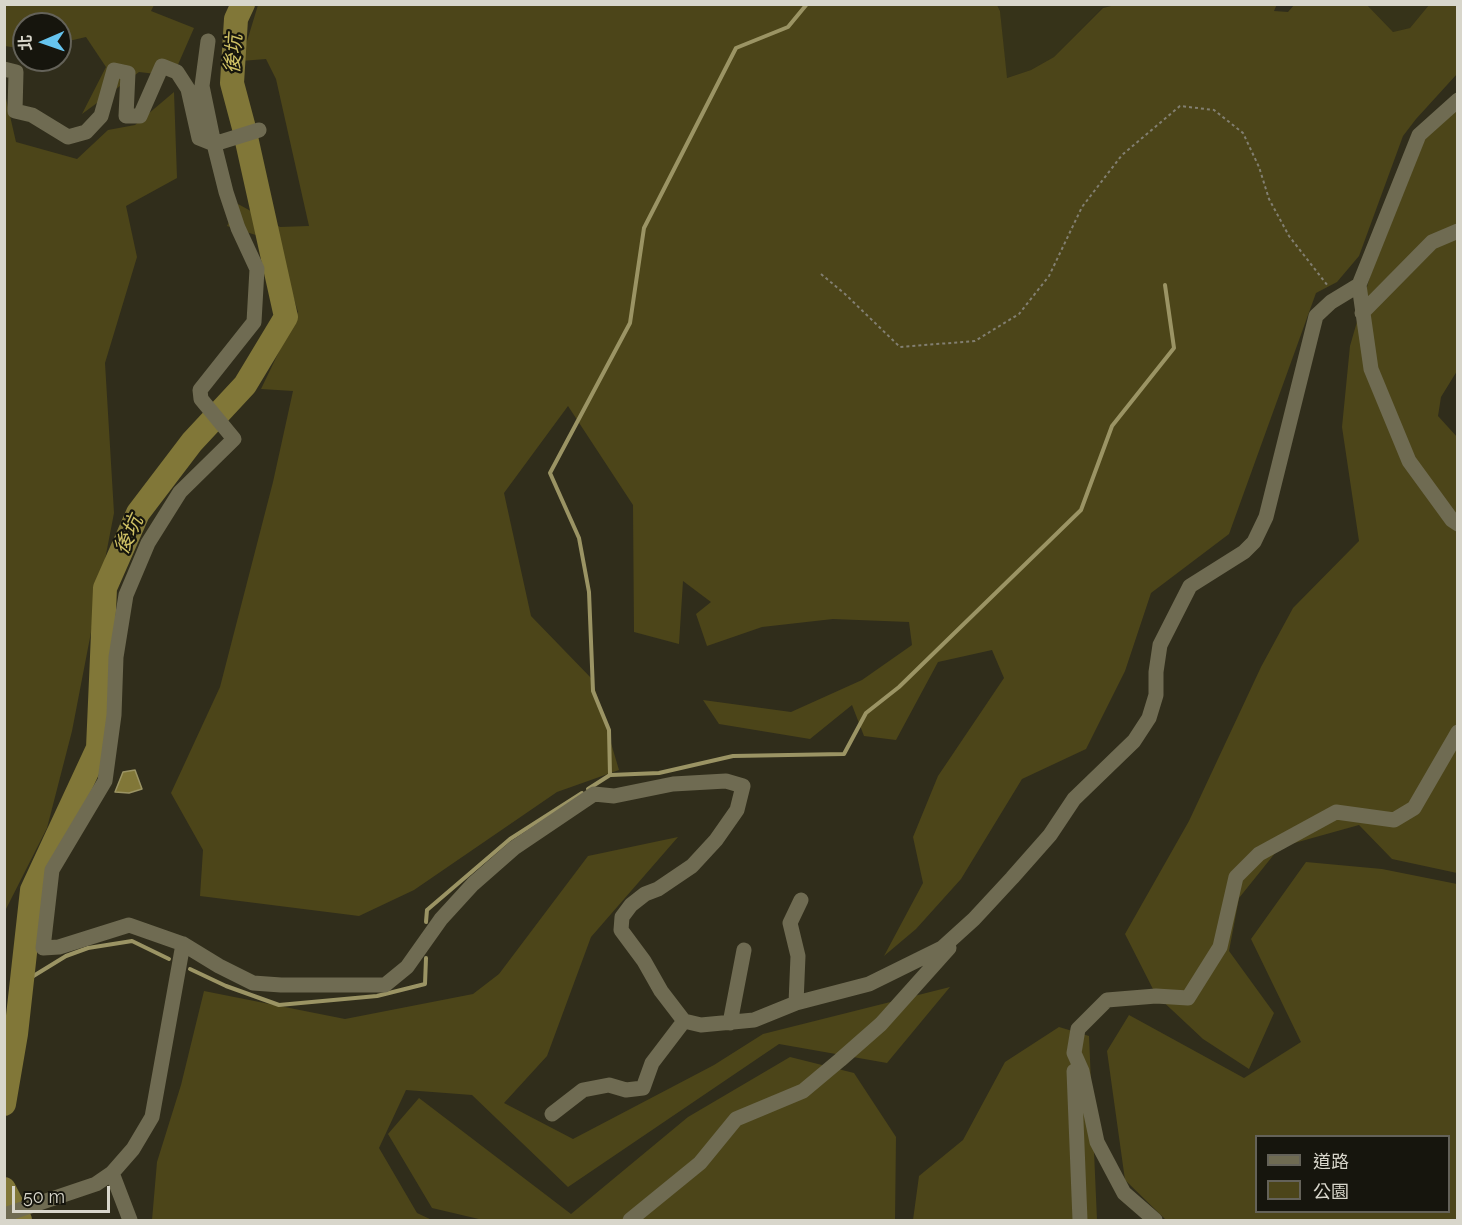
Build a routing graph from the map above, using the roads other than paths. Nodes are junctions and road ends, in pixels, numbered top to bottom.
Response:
1 (208, 41) dead end
2 (4, 69) edge
3 (1458, 100) edge
4 (259, 130) dead end
5 (214, 144) junction
6 (1458, 231) edge
7 (1359, 285) junction
8 (1362, 313) junction
9 (1458, 524) edge
10 (1458, 732) edge
11 (801, 900) dead end
12 (974, 919) junction
13 (183, 944) junction
14 (744, 950) dead end
15 (796, 1003) junction
16 (684, 1021) junction
17 (730, 1023) junction
18 (1074, 1053) junction
19 (552, 1114) dead end
20 (112, 1173) junction
21 (6, 1214) edge
22 (130, 1221) edge
23 (630, 1221) edge
24 (1080, 1221) edge
25 (1155, 1221) edge

1 - 5 street
2 - 5 street
3 - 7 street
4 - 5 street
5 - 13 street
6 - 8 street
7 - 8 street
7 - 12 street
8 - 9 street
10 - 18 street
11 - 15 street
12 - 15 street
12 - 23 street
13 - 16 street
13 - 20 street
14 - 17 street
15 - 17 street
16 - 17 street
16 - 19 street
18 - 24 street
18 - 25 street
20 - 21 street
20 - 22 street

